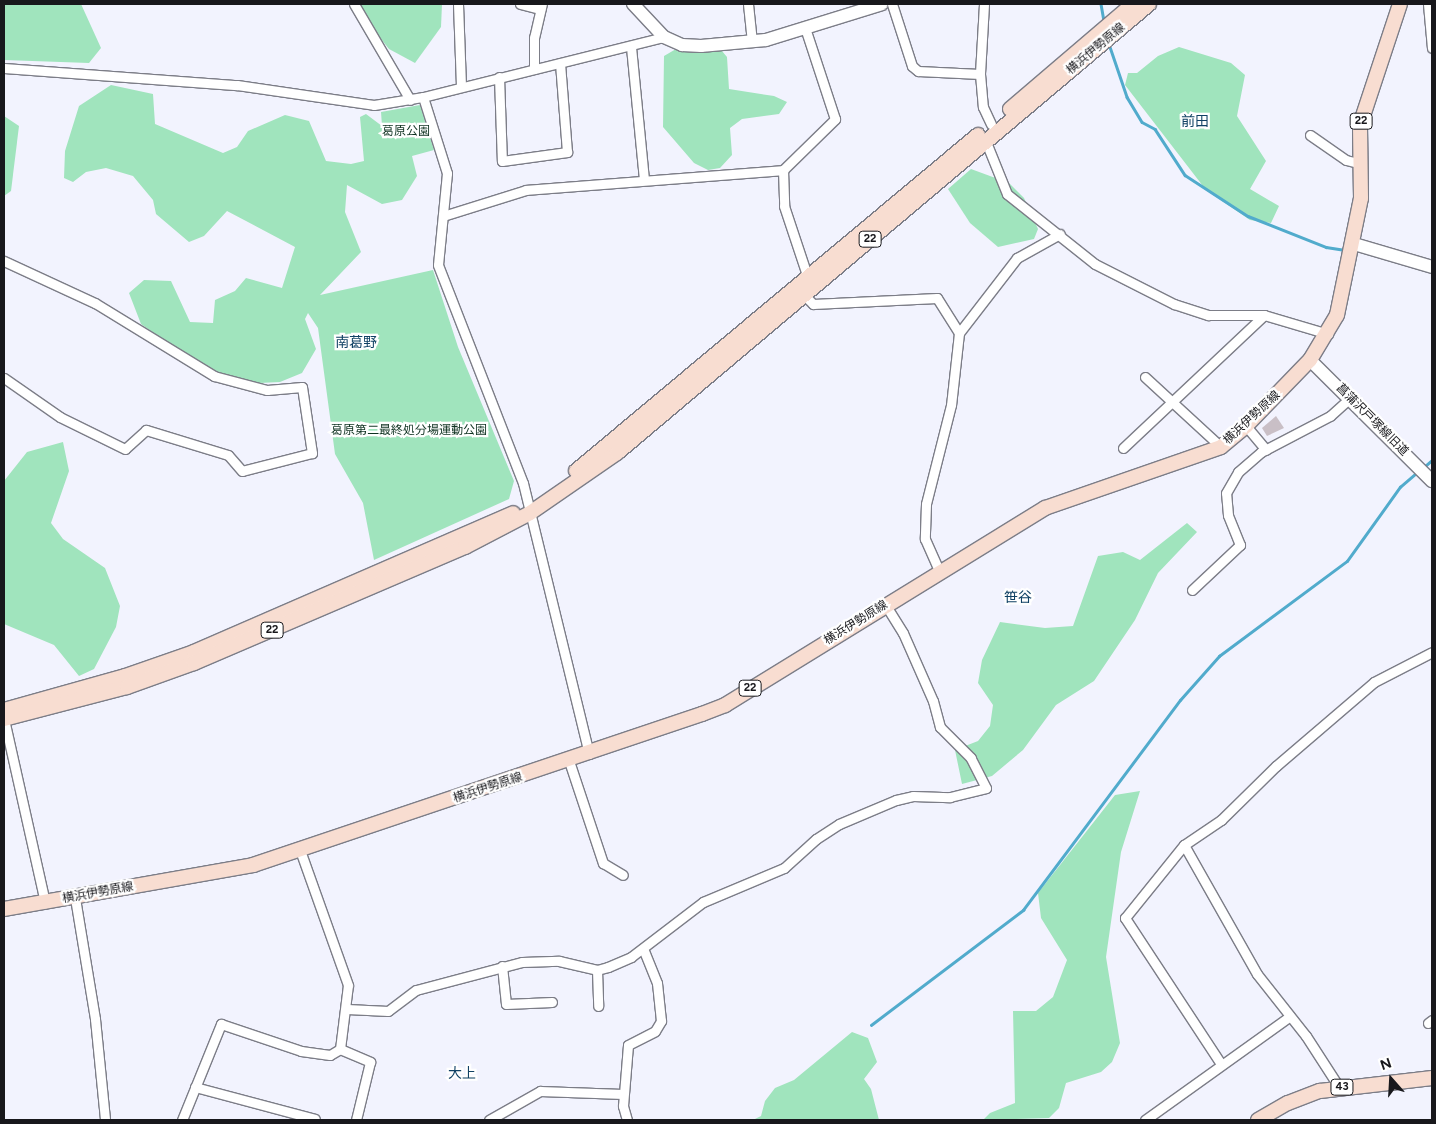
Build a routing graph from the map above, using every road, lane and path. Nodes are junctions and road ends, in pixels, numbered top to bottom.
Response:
1 (354, 4) edge
2 (458, 4) edge
3 (520, 4) edge
4 (633, 4) edge
5 (748, 4) edge
6 (882, 4) edge
7 (892, 4) edge
8 (984, 4) edge
9 (1133, 4) edge
10 (1149, 4) edge
11 (1400, 4) edge
12 (1428, 4) edge
13 (541, 7) edge
14 (805, 28) junction
15 (664, 37) junction
16 (752, 42) junction
17 (630, 47) junction
18 (1432, 48) edge
19 (560, 63) junction
20 (4, 68) edge
21 (534, 69) junction
22 (980, 74) junction
23 (499, 77) junction
24 (461, 87) junction
25 (423, 98) junction
26 (410, 100) junction
27 (991, 124) junction
28 (1310, 135) dead end
29 (986, 142) junction
30 (1358, 163) junction
31 (784, 170) junction
32 (644, 179) junction
33 (443, 216) junction
34 (1060, 234) junction
35 (1354, 244) junction
36 (4, 261) edge
37 (1432, 267) edge
38 (808, 278) junction
39 (804, 295) junction
40 (1264, 316) junction
41 (959, 333) junction
42 (1328, 334) junction
43 (1310, 360) junction
44 (1145, 377) dead end
45 (4, 378) edge
46 (1351, 397) junction
47 (1171, 404) junction
48 (1246, 426) junction
49 (1221, 447) junction
50 (1123, 448) dead end
51 (1266, 450) junction
52 (1427, 473) edge
53 (529, 509) junction
54 (939, 570) junction
55 (1192, 590) dead end
56 (885, 604) junction
57 (1432, 652) edge
58 (4, 710) edge
59 (4, 719) edge
60 (589, 754) junction
61 (569, 761) junction
62 (1184, 845) junction
63 (300, 850) junction
64 (623, 875) dead end
65 (75, 898) junction
66 (45, 903) junction
67 (4, 909) edge
68 (643, 950) junction
69 (502, 966) junction
70 (597, 970) junction
71 (552, 1002) dead end
72 (598, 1006) dead end
73 (347, 1009) junction
74 (1290, 1016) junction
75 (340, 1049) junction
76 (1221, 1064) junction
77 (1432, 1078) edge
78 (195, 1087) junction
79 (1339, 1088) junction
80 (623, 1094) junction
81 (315, 1119) dead end
82 (105, 1120) edge
83 (182, 1120) edge
84 (356, 1120) edge
85 (489, 1120) edge
86 (627, 1120) edge
87 (1145, 1120) edge
88 (1259, 1120) edge

1 - 26 street
2 - 24 street
3 - 13 street
4 - 15 street
5 - 16 street
6 - 14 street
7 - 22 street
8 - 22 street
9 - 27 main road, 横浜伊勢原線 / 22
10 - 29 main road, 横浜伊勢原線 / 22
11 - 30 main road, 横浜伊勢原線 / 22
12 - 18 street
13 - 21 street
14 - 16 street
14 - 31 street
15 - 16 street
15 - 17 street
17 - 19 street
17 - 32 street
19 - 21 street
19 - 23 street
20 - 26 street
21 - 23 street
22 - 27 street
23 - 24 street
24 - 25 street
25 - 26 street
25 - 33 street
27 - 38 main road, 横浜伊勢原線 / 22
28 - 30 street
29 - 34 street
29 - 39 main road, 横浜伊勢原線 / 22
30 - 35 main road, 横浜伊勢原線 / 22
31 - 32 street
31 - 38 street
32 - 33 street
33 - 53 street
34 - 40 street
34 - 41 street
35 - 37 street
35 - 42 main road, 横浜伊勢原線 / 22
36 - 45 street
38 - 53 main road, 横浜伊勢原線 / 22
39 - 41 street
39 - 53 main road, 横浜伊勢原線 / 22
40 - 42 street
40 - 47 street
41 - 54 street
42 - 43 main road, 横浜伊勢原線 / 22
43 - 46 street, 菖蒲沢戸塚線旧道
43 - 48 main road, 横浜伊勢原線 / 22
44 - 47 street
46 - 51 street
46 - 52 street, 菖蒲沢戸塚線旧道
47 - 49 street
47 - 50 street
48 - 49 main road, 横浜伊勢原線 / 22
48 - 51 street
49 - 54 main road, 横浜伊勢原線 / 22
51 - 55 street
53 - 58 main road, 横浜伊勢原線 / 22
53 - 59 main road, 横浜伊勢原線 / 22
53 - 60 street
54 - 56 main road, 横浜伊勢原線 / 22
56 - 60 main road, 横浜伊勢原線 / 22
56 - 68 street
57 - 62 street
59 - 66 street
60 - 61 main road, 横浜伊勢原線 / 22
61 - 63 main road, 横浜伊勢原線 / 22
61 - 64 street
62 - 74 street
62 - 76 street
63 - 65 main road, 横浜伊勢原線 / 22
63 - 73 street
65 - 66 main road, 横浜伊勢原線 / 22
65 - 82 street
66 - 67 main road, 横浜伊勢原線 / 22
68 - 70 street
68 - 80 street
69 - 70 street
69 - 71 street
69 - 73 street
70 - 72 street
73 - 75 street
74 - 76 street
74 - 79 street
75 - 78 street
75 - 84 street
76 - 87 street
77 - 79 main road, 43
78 - 81 street
78 - 83 street
79 - 88 main road, 43
80 - 85 street
80 - 86 street

